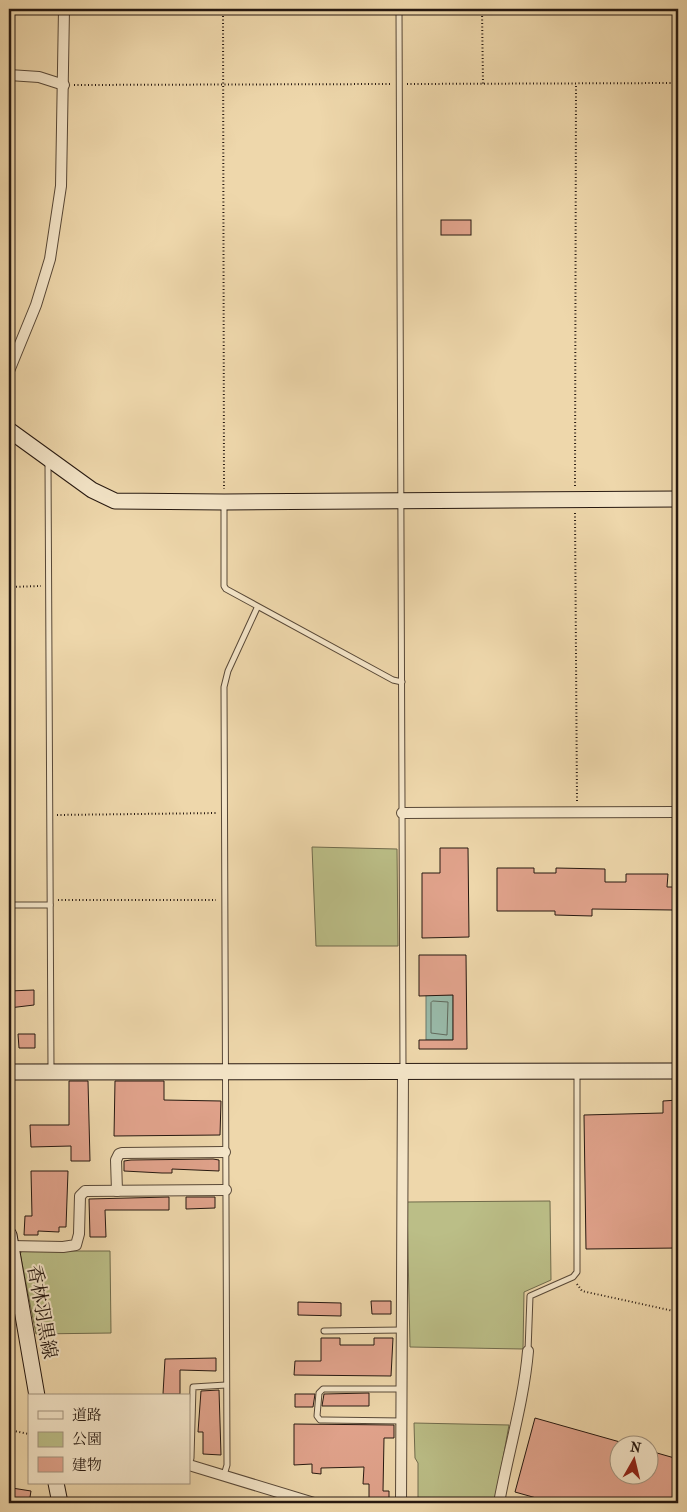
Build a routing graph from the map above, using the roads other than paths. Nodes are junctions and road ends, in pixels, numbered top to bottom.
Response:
1 (64, 9) edge
2 (399, 9) edge
3 (9, 75) edge
4 (64, 85) junction
5 (9, 371) edge
6 (9, 430) edge
7 (48, 460) junction
8 (678, 499) edge
9 (401, 500) junction
10 (224, 502) junction
11 (257, 608) junction
12 (402, 682) junction
13 (678, 812) edge
14 (402, 813) junction
15 (50, 903) junction
16 (9, 905) edge
17 (403, 1070) junction
18 (577, 1070) junction
19 (678, 1070) edge
20 (9, 1072) edge
21 (51, 1072) junction
22 (227, 1072) junction
23 (225, 1152) junction
24 (117, 1190) junction
25 (226, 1190) junction
26 (10, 1241) edge
27 (402, 1330) junction
28 (324, 1331) dead end
29 (528, 1351) joint
30 (226, 1385) junction
31 (402, 1389) junction
32 (37, 1394) edge
33 (402, 1421) junction
34 (190, 1462) edge
35 (190, 1465) edge
36 (224, 1475) junction
37 (56, 1484) edge
38 (60, 1503) edge
39 (314, 1503) edge
40 (401, 1503) edge
41 (499, 1503) edge

1 - 4 street
2 - 9 lane
3 - 4 street
4 - 5 street
6 - 7 street
7 - 10 street
7 - 15 lane
8 - 9 street
9 - 10 street
9 - 12 lane
10 - 11 lane
11 - 12 lane
11 - 22 lane
12 - 14 lane
13 - 14 street
14 - 17 lane
15 - 16 lane
15 - 21 lane
17 - 18 street
17 - 22 street
17 - 27 street
18 - 19 street
18 - 29 lane
20 - 21 street
21 - 22 street
22 - 23 lane
23 - 24 street
23 - 25 lane
24 - 25 street
24 - 26 street
25 - 30 lane
26 - 32 street, 香林羽黒線
27 - 28 lane
27 - 31 street
29 - 41 street
30 - 34 lane
30 - 36 lane
31 - 33 street
31 - 33 lane
33 - 40 street
35 - 36 street
36 - 39 street
37 - 38 street

